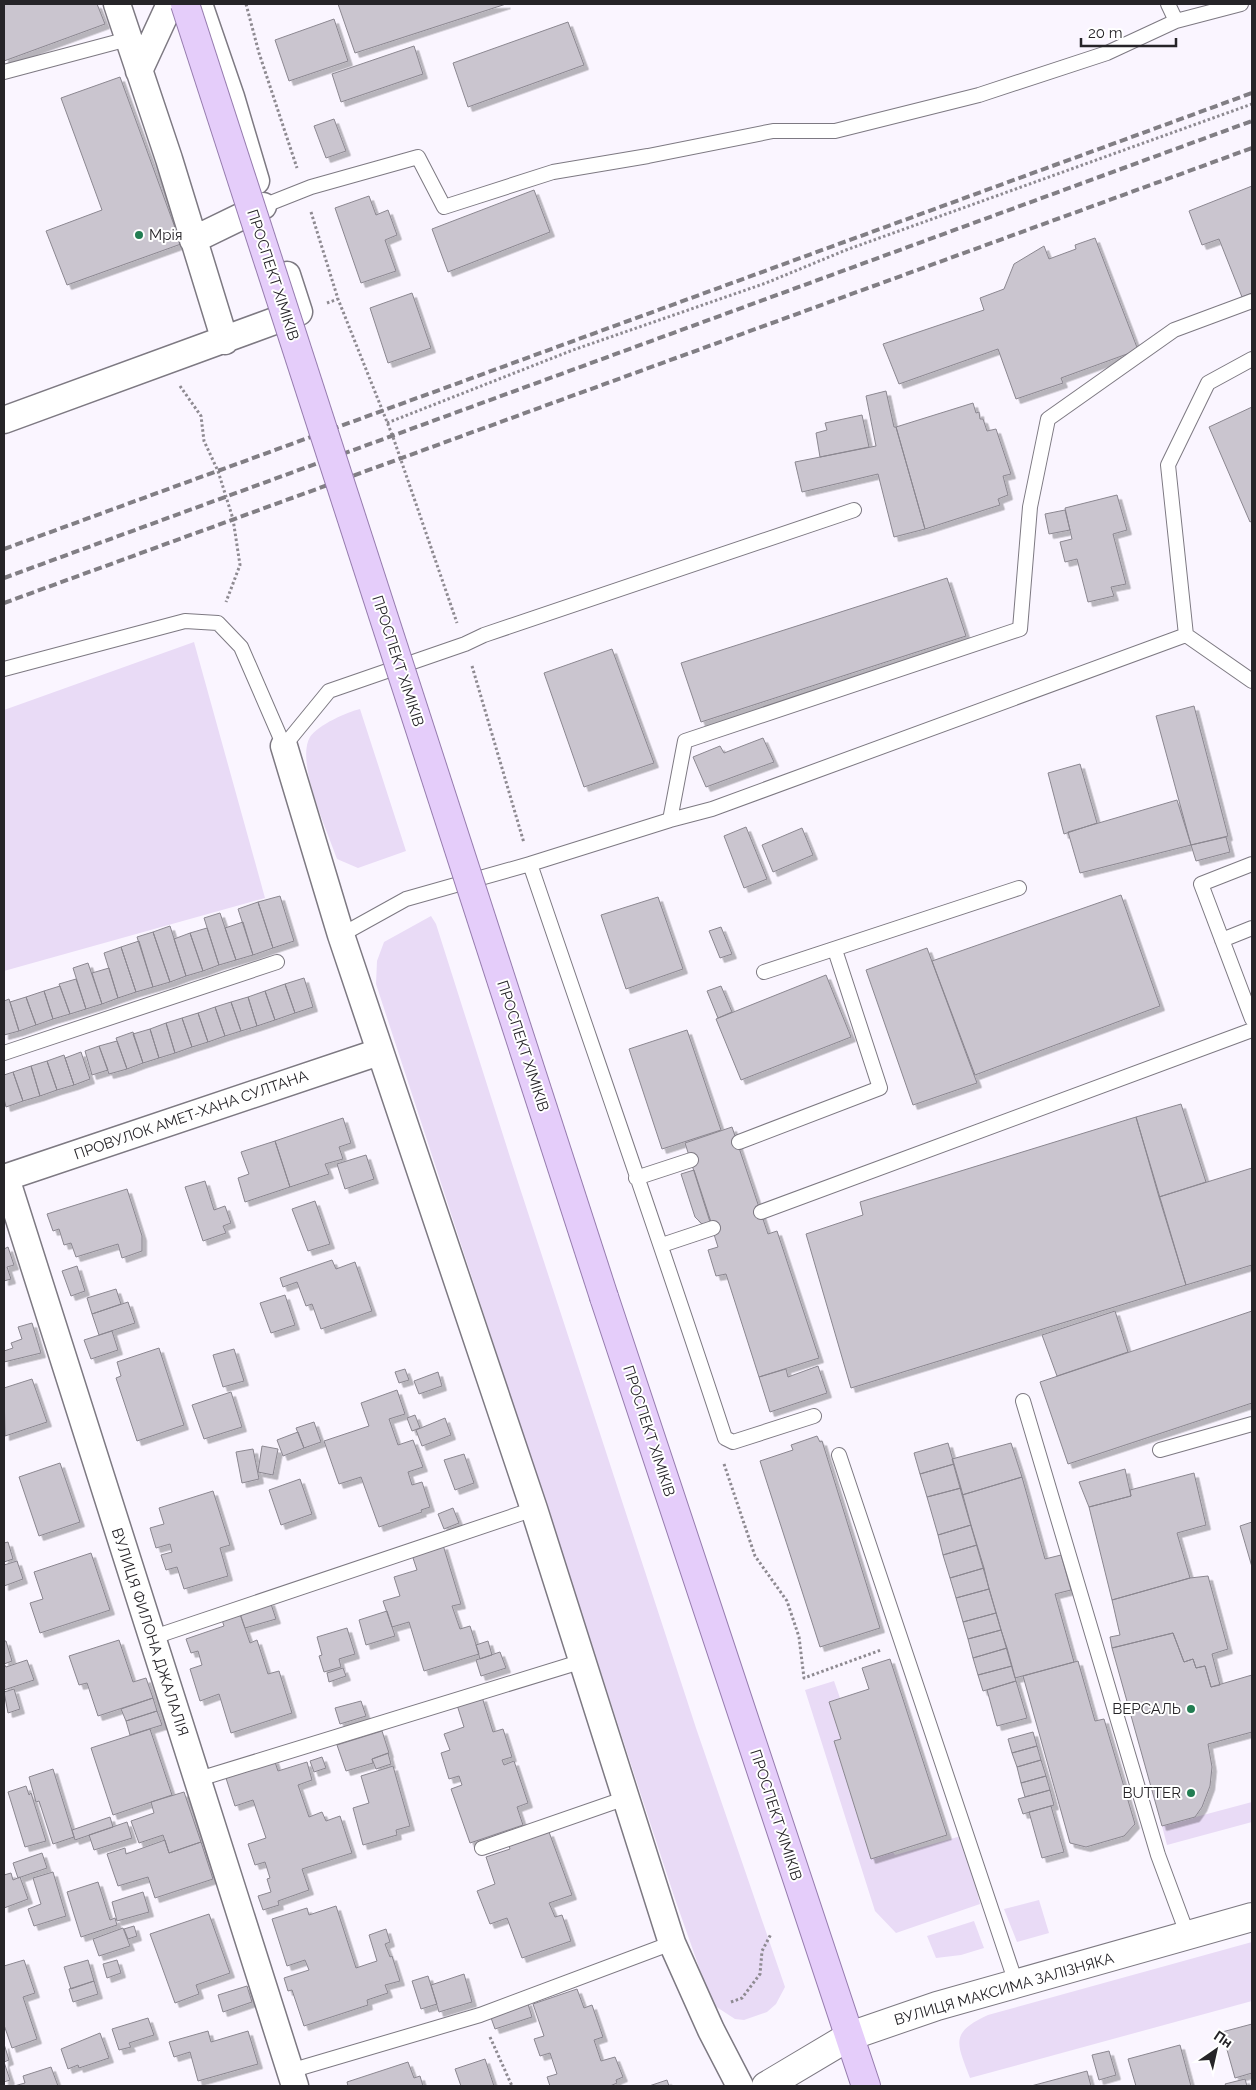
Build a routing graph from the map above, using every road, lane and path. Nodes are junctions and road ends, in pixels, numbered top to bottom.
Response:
1 (117, 4) edge
2 (170, 4) edge
3 (185, 4) edge
4 (199, 4) edge
5 (246, 4) edge
6 (1168, 4) edge
7 (1241, 4) edge
8 (1176, 21) junction
9 (128, 40) junction
10 (140, 71) junction
11 (4, 72) edge
12 (1252, 104) edge
13 (304, 190) junction
14 (263, 206) junction
15 (193, 240) junction
16 (1252, 301) edge
17 (224, 341) junction
18 (174, 359) junction
19 (1252, 359) edge
20 (4, 420) edge
21 (387, 424) junction
22 (854, 510) dead end
23 (218, 623) junction
24 (1186, 635) junction
25 (465, 644) junction
26 (4, 669) edge
27 (1252, 681) edge
28 (284, 746) junction
29 (670, 820) junction
30 (530, 864) junction
31 (1252, 864) edge
32 (1018, 888) dead end
33 (1252, 928) edge
34 (341, 936) junction
35 (1222, 940) junction
36 (835, 950) junction
37 (277, 962) dead end
38 (764, 972) dead end
39 (1252, 1019) edge
40 (1252, 1030) edge
41 (379, 1052) junction
42 (4, 1053) edge
43 (738, 1142) dead end
44 (690, 1160) dead end
45 (5, 1178) edge
46 (636, 1178) junction
47 (760, 1212) dead end
48 (713, 1228) dead end
49 (662, 1245) junction
50 (1023, 1401) dead end
51 (814, 1416) dead end
52 (1252, 1424) edge
53 (724, 1438) junction
54 (1160, 1450) dead end
55 (839, 1455) dead end
56 (534, 1509) junction
57 (151, 1638) junction
58 (903, 1642) junction
59 (583, 1661) junction
60 (199, 1779) junction
61 (626, 1798) junction
62 (482, 1848) dead end
63 (1252, 1917) edge
64 (771, 1934) dead end
65 (1188, 1936) junction
66 (672, 1944) junction
67 (1016, 1983) junction
68 (702, 2012) junction
69 (480, 2015) junction
70 (850, 2036) junction
71 (292, 2078) edge
72 (512, 2086) edge
73 (740, 2086) edge
74 (766, 2086) edge
75 (866, 2086) edge

1 - 9 street
2 - 10 street
3 - 70 main road, ПРОСПЕКТ ХІМІКІВ, bridge
4 - 14 street
5 - 13 path
6 - 8 lane
7 - 8 lane
8 - 13 lane
9 - 10 street
9 - 11 lane
10 - 15 street
12 - 21 path
13 - 14 lane
13 - 21 path
14 - 15 street
14 - 17 street
15 - 17 street
16 - 29 lane
17 - 18 street
18 - 20 street
18 - 23 path
19 - 24 lane
21 - 25 path
22 - 25 lane
23 - 26 lane
23 - 28 lane
24 - 27 lane
24 - 29 lane
25 - 28 lane
25 - 30 path
28 - 34 street
29 - 30 lane
30 - 34 lane
30 - 46 lane
31 - 35 lane
32 - 36 lane
33 - 35 lane
34 - 41 street
35 - 39 lane
36 - 38 lane
36 - 43 lane
37 - 42 lane
40 - 47 lane
41 - 45 street, ПРОВУЛОК АМЕТ-ХАНА СУЛТАНА
41 - 56 street
44 - 46 lane
45 - 57 street, ВУЛИЦЯ ФИЛОНА ДЖАЛАЛІЯ
46 - 49 lane
48 - 49 lane
49 - 53 lane
50 - 65 lane
51 - 53 lane
52 - 54 lane
53 - 58 path
55 - 58 lane
56 - 57 lane
56 - 59 street
57 - 60 street, ВУЛИЦЯ ФИЛОНА ДЖАЛАЛІЯ
58 - 67 lane
59 - 60 lane
59 - 61 street
60 - 71 street, ВУЛИЦЯ ФИЛОНА ДЖАЛАЛІЯ
61 - 62 lane
61 - 66 street
63 - 65 main road, ВУЛИЦЯ МАКСИМА ЗАЛІЗНЯКА
64 - 68 path
65 - 67 main road, ВУЛИЦЯ МАКСИМА ЗАЛІЗНЯКА
66 - 68 street
66 - 69 lane
67 - 70 main road, ВУЛИЦЯ МАКСИМА ЗАЛІЗНЯКА
68 - 73 street
69 - 71 lane
69 - 72 path
70 - 74 main road, ВУЛИЦЯ МАКСИМА ЗАЛІЗНЯКА
70 - 75 main road, ПРОСПЕКТ ХІМІКІВ

